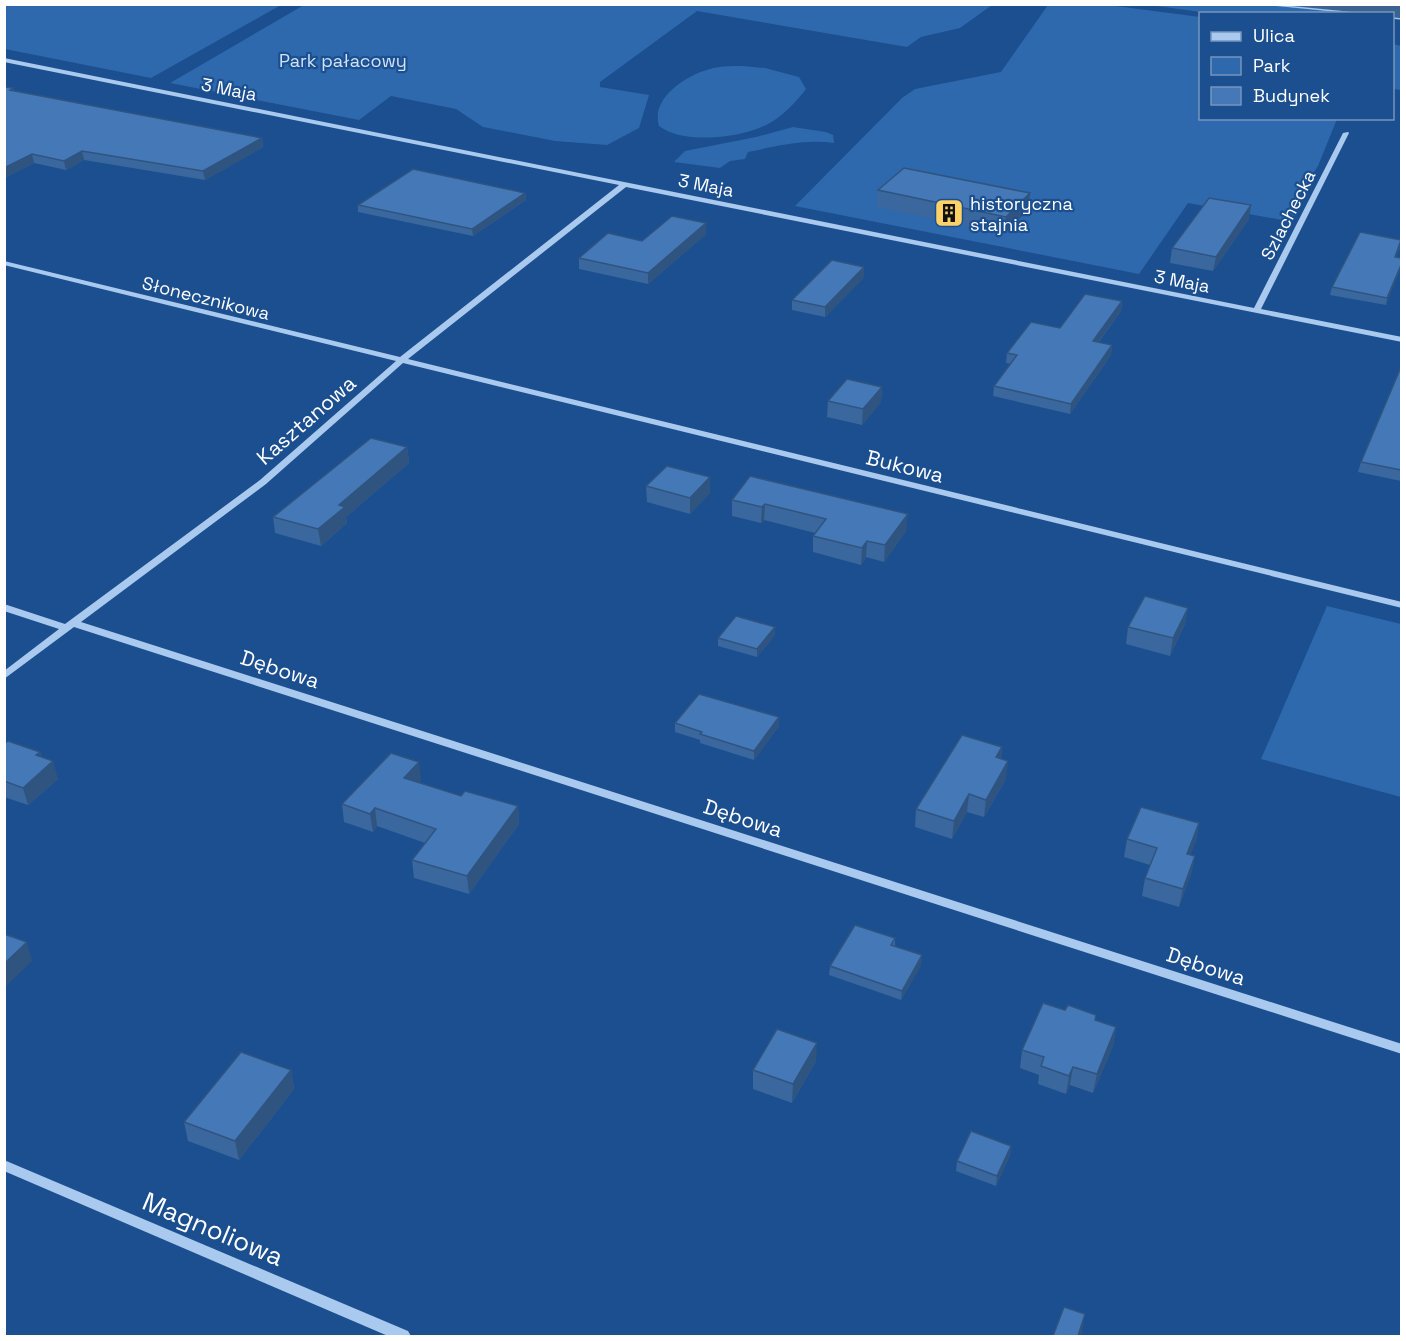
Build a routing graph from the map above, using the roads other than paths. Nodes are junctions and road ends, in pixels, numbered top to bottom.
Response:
1 (4, 60) edge
2 (1346, 133) dead end
3 (625, 184) junction
4 (4, 263) edge
5 (1256, 311) junction
6 (1401, 340) edge
7 (401, 361) junction
8 (1401, 606) edge
9 (4, 607) edge
10 (69, 625) junction
11 (4, 676) edge
12 (1401, 1049) edge
13 (4, 1165) edge
14 (403, 1336) edge

1 - 3 street, 3 Maja
2 - 5 street, Szlachecka
3 - 5 street, 3 Maja
3 - 7 street, Kasztanowa
4 - 7 street, Słonecznikowa
5 - 6 street, 3 Maja
7 - 8 street, Bukowa
7 - 10 street, Kasztanowa
9 - 10 street, Dębowa
10 - 11 street, Kasztanowa
10 - 12 street, Dębowa
13 - 14 street, Magnoliowa

